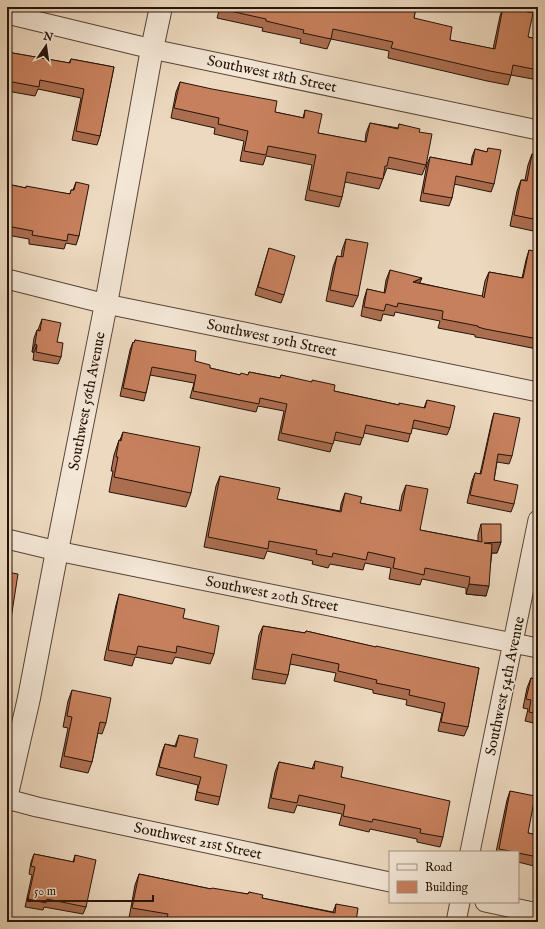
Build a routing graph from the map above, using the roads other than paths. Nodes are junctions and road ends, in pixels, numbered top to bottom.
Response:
1 (161, 7) edge
2 (7, 14) edge
3 (152, 49) junction
4 (538, 130) edge
5 (7, 280) edge
6 (106, 304) junction
7 (538, 392) edge
8 (538, 520) edge
9 (7, 539) edge
10 (57, 552) junction
11 (514, 643) junction
12 (538, 648) edge
13 (7, 794) edge
14 (7, 799) edge
15 (470, 851) edge
16 (389, 882) edge
17 (460, 903) edge
18 (490, 903) edge
19 (538, 913) edge
20 (456, 922) edge

1 - 3 street, Southwest 56th Avenue
2 - 3 street, Southwest 18th Street
3 - 4 street, Southwest 18th Street
3 - 6 street, Southwest 56th Avenue
5 - 6 street, Southwest 19th Street
6 - 7 street, Southwest 19th Street
6 - 10 street, Southwest 56th Avenue
8 - 11 street, Southwest 54th Avenue
9 - 10 street, Southwest 20th Street
10 - 11 street, Southwest 20th Street
10 - 13 street, Southwest 56th Avenue
11 - 12 street, Southwest 20th Street
11 - 15 street, Southwest 54th Avenue
14 - 16 street, Southwest 21st Street
17 - 20 street
18 - 19 street

